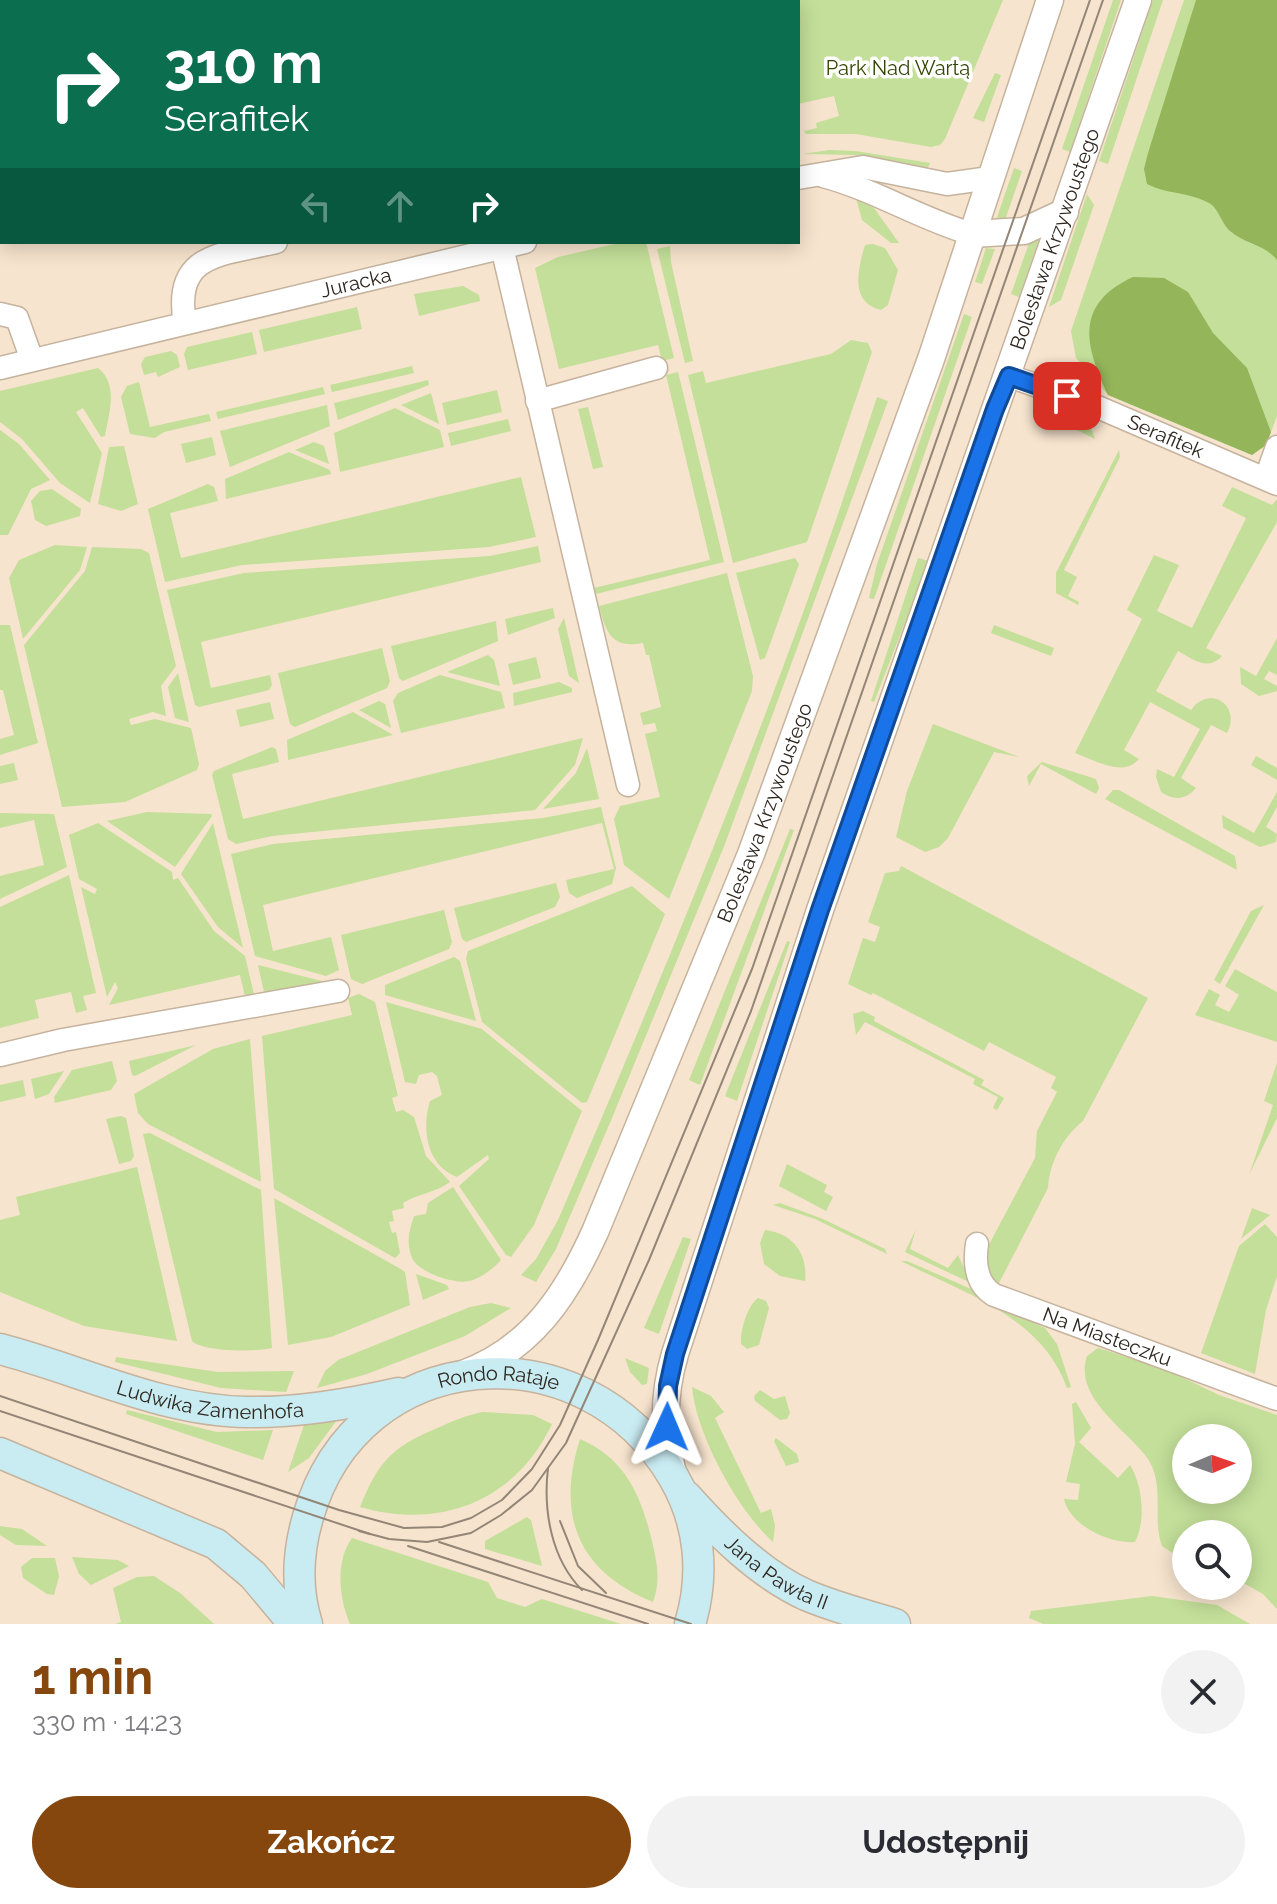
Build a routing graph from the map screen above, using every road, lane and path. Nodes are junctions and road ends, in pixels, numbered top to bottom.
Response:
1 (1050, 0) edge
2 (1138, 0) edge
3 (808, 176) edge
4 (990, 178) junction
5 (1065, 212) junction
6 (972, 234) junction
7 (268, 244) edge
8 (516, 244) edge
9 (502, 247) junction
10 (0, 314) edge
11 (185, 323) junction
12 (32, 360) junction
13 (0, 368) edge
14 (656, 368) dead end
15 (1009, 376) junction
16 (537, 401) junction
17 (1277, 447) edge
18 (1272, 481) edge
19 (628, 785) dead end
20 (338, 991) dead end
21 (0, 1055) edge
22 (977, 1244) dead end
23 (0, 1349) edge
24 (436, 1383) junction
25 (1277, 1399) edge
26 (0, 1453) edge
27 (678, 1485) junction
28 (294, 1624) edge
29 (307, 1624) edge
30 (690, 1624) edge
31 (895, 1624) edge

1 - 4 street, Bolesława Krzywoustego
2 - 5 street, Bolesława Krzywoustego
3 - 4 street
3 - 6 street
4 - 6 street, Bolesława Krzywoustego
5 - 6 street
5 - 15 street, Bolesława Krzywoustego
6 - 24 street, Bolesława Krzywoustego
7 - 11 street
8 - 9 street, Juracka
9 - 11 street, Juracka
9 - 16 street
10 - 12 street
11 - 12 street, Juracka
12 - 13 street, Juracka
14 - 16 street
15 - 18 street, Serafitek
15 - 27 street, Bolesława Krzywoustego
16 - 19 street
17 - 18 street
20 - 21 street
22 - 25 street, Na Miasteczku
23 - 24 main road, Ludwika Zamenhofa
24 - 27 main road, Rondo Rataje
24 - 29 main road, Rondo Rataje
26 - 28 main road
27 - 30 main road, Rondo Rataje
27 - 31 main road, Jana Pawła II

